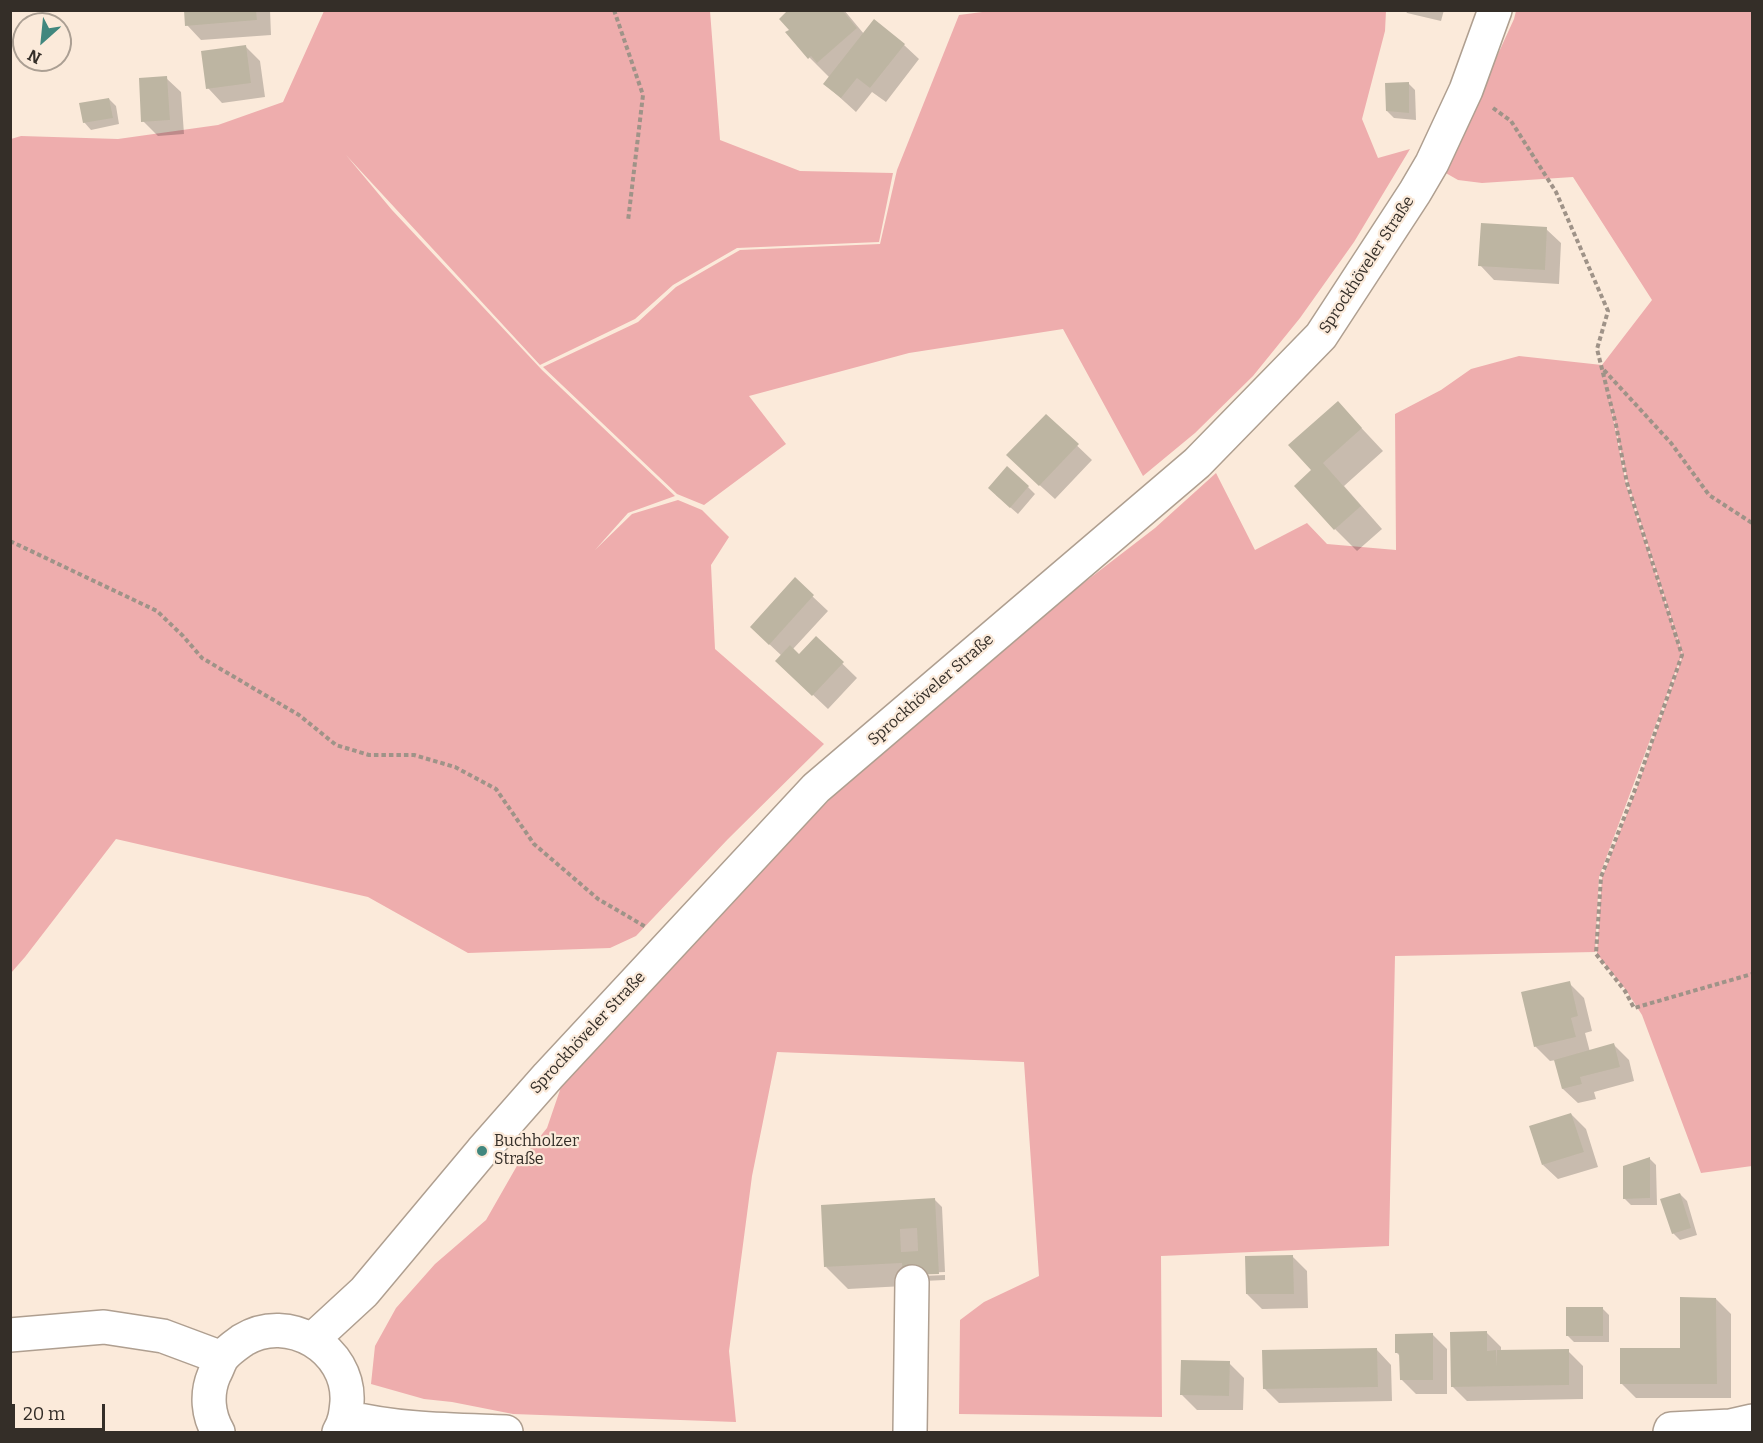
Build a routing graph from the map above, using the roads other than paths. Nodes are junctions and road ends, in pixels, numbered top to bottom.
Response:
1 (1496, 10) edge
2 (912, 1282) dead end
3 (10, 1335) edge
4 (313, 1339) junction
5 (222, 1358) junction
6 (1752, 1421) edge
7 (342, 1425) edge
8 (218, 1432) edge
9 (506, 1432) edge
10 (910, 1432) edge
11 (1670, 1432) edge

1 - 4 street, Sprockhöveler Straße
2 - 10 street
3 - 5 street
4 - 5 street
4 - 7 street
5 - 8 street
6 - 11 street
7 - 9 street

